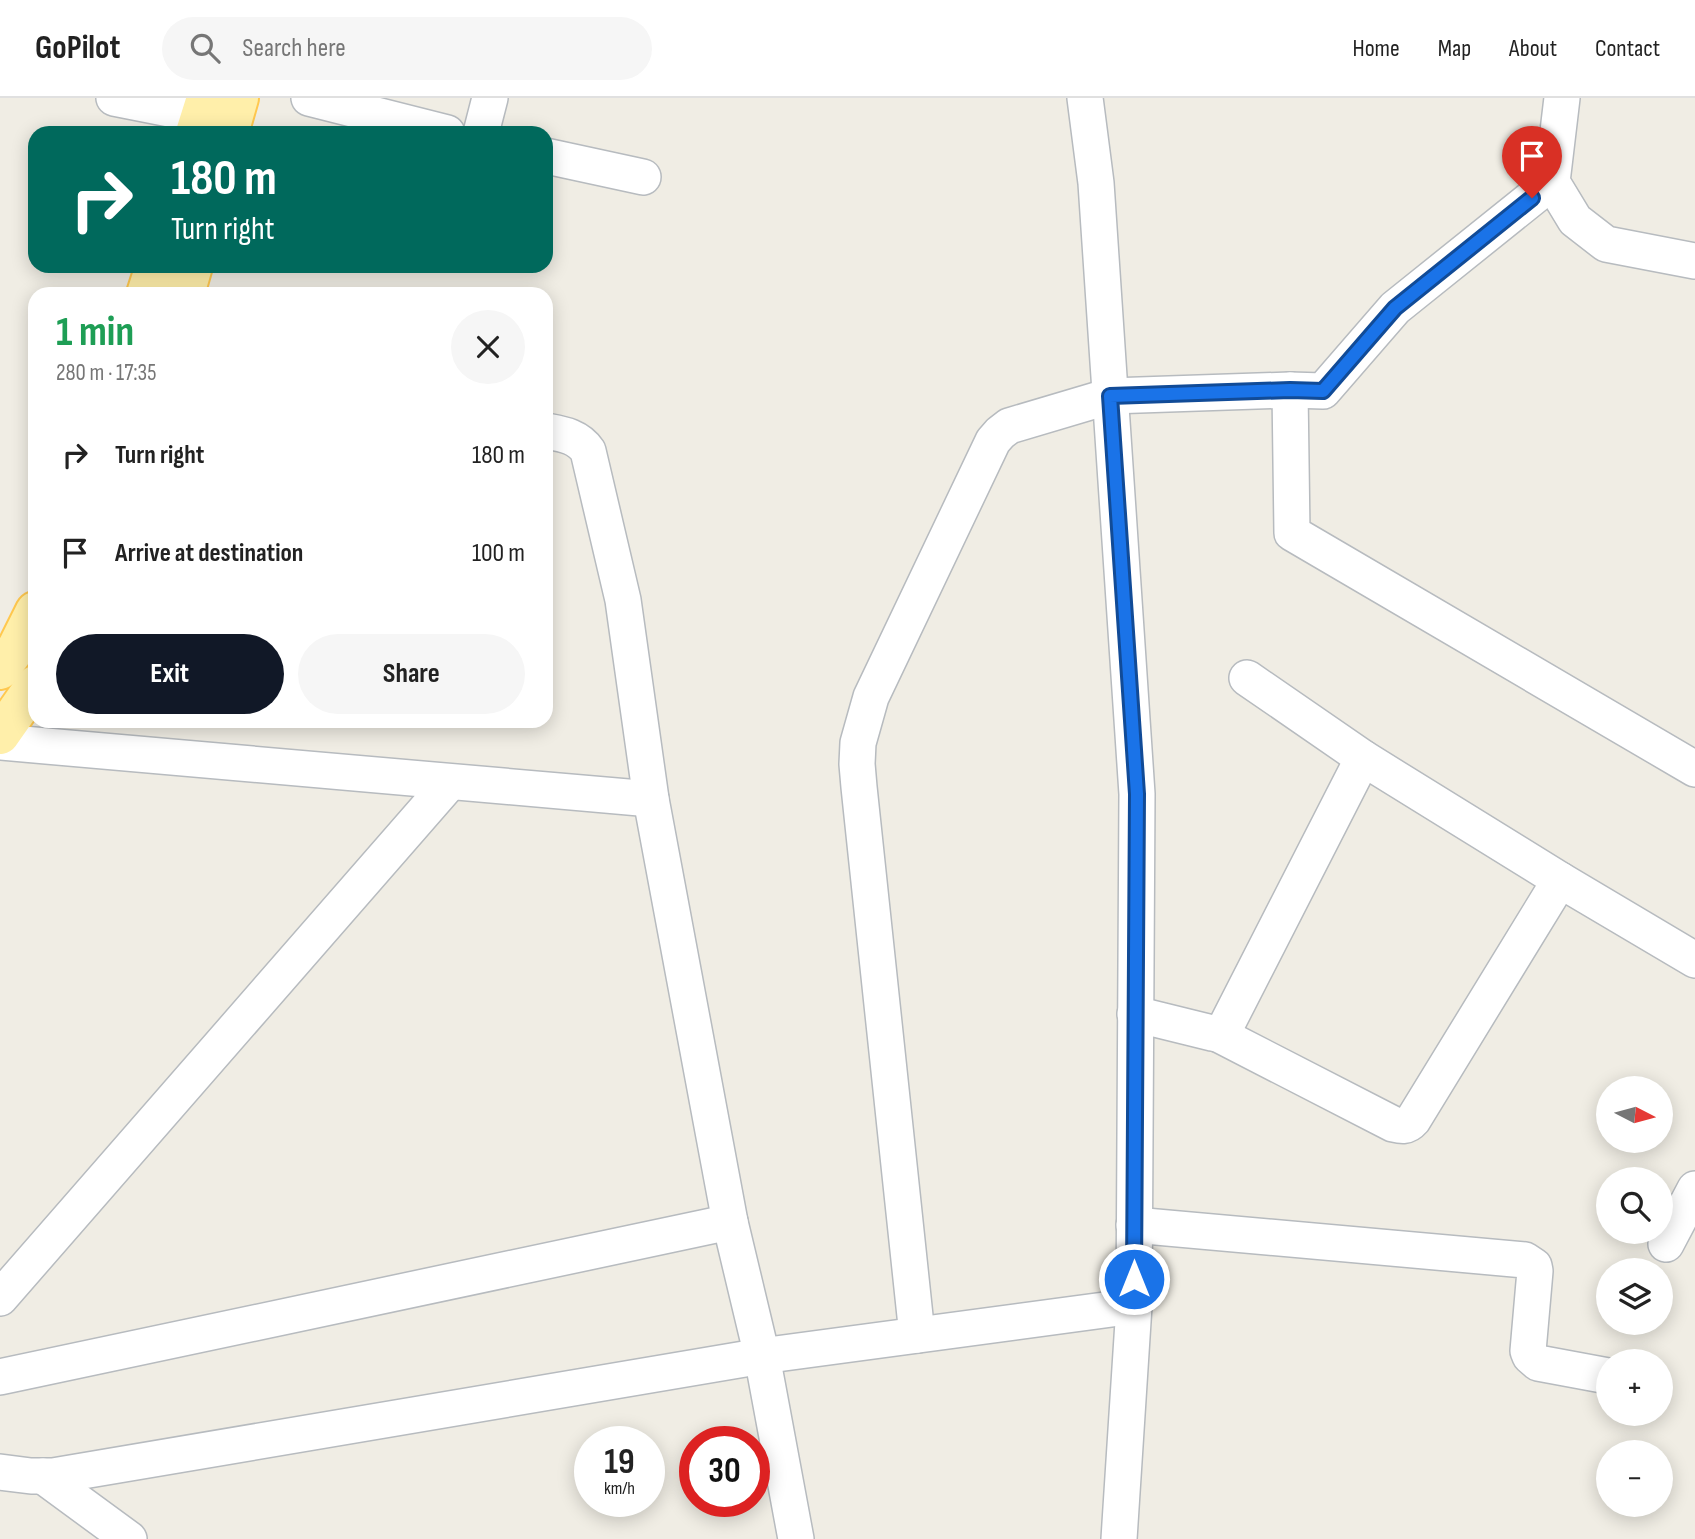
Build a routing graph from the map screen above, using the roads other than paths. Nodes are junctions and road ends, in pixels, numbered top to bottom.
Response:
1 (114, 98) edge
2 (239, 98) edge
3 (309, 98) edge
4 (490, 98) edge
5 (1085, 98) edge
6 (1562, 98) edge
7 (208, 120) edge
8 (419, 126) edge
9 (483, 126) edge
10 (553, 158) edge
11 (643, 177) dead end
12 (1552, 182) junction
13 (1695, 261) edge
14 (1290, 390) junction
15 (1110, 396) junction
16 (553, 432) edge
17 (28, 625) edge
18 (0, 670) edge
19 (1247, 678) dead end
20 (28, 695) edge
21 (0, 735) edge
22 (0, 742) edge
23 (1363, 758) junction
24 (1695, 769) edge
25 (450, 782) junction
26 (651, 799) junction
27 (1560, 880) junction
28 (1695, 960) edge
29 (1135, 1014) junction
30 (1218, 1034) junction
31 (1695, 1189) edge
32 (730, 1222) junction
33 (1134, 1226) junction
34 (1673, 1231) edge
35 (0, 1298) edge
36 (1134, 1306) junction
37 (917, 1335) junction
38 (762, 1356) junction
39 (1596, 1374) edge
40 (0, 1377) edge
41 (0, 1472) edge
42 (43, 1476) junction
43 (129, 1539) edge
44 (796, 1539) edge
45 (1119, 1539) edge

1 - 7 street
2 - 7 main road
3 - 8 street
4 - 9 street
5 - 15 street
6 - 12 street
10 - 11 street
12 - 13 street
12 - 14 street
14 - 15 street
14 - 24 street
15 - 29 street
15 - 37 street
16 - 26 street
17 - 18 main road
19 - 23 street
20 - 21 main road
22 - 25 street
23 - 27 street
23 - 30 street
25 - 26 street
25 - 35 street
26 - 32 street
27 - 28 street
27 - 30 street
29 - 30 street
29 - 33 street
31 - 34 street
32 - 38 street
32 - 40 street
33 - 36 street
33 - 39 street
36 - 37 street
36 - 45 street
37 - 38 street
38 - 42 street
38 - 44 street
41 - 42 street
42 - 43 street

